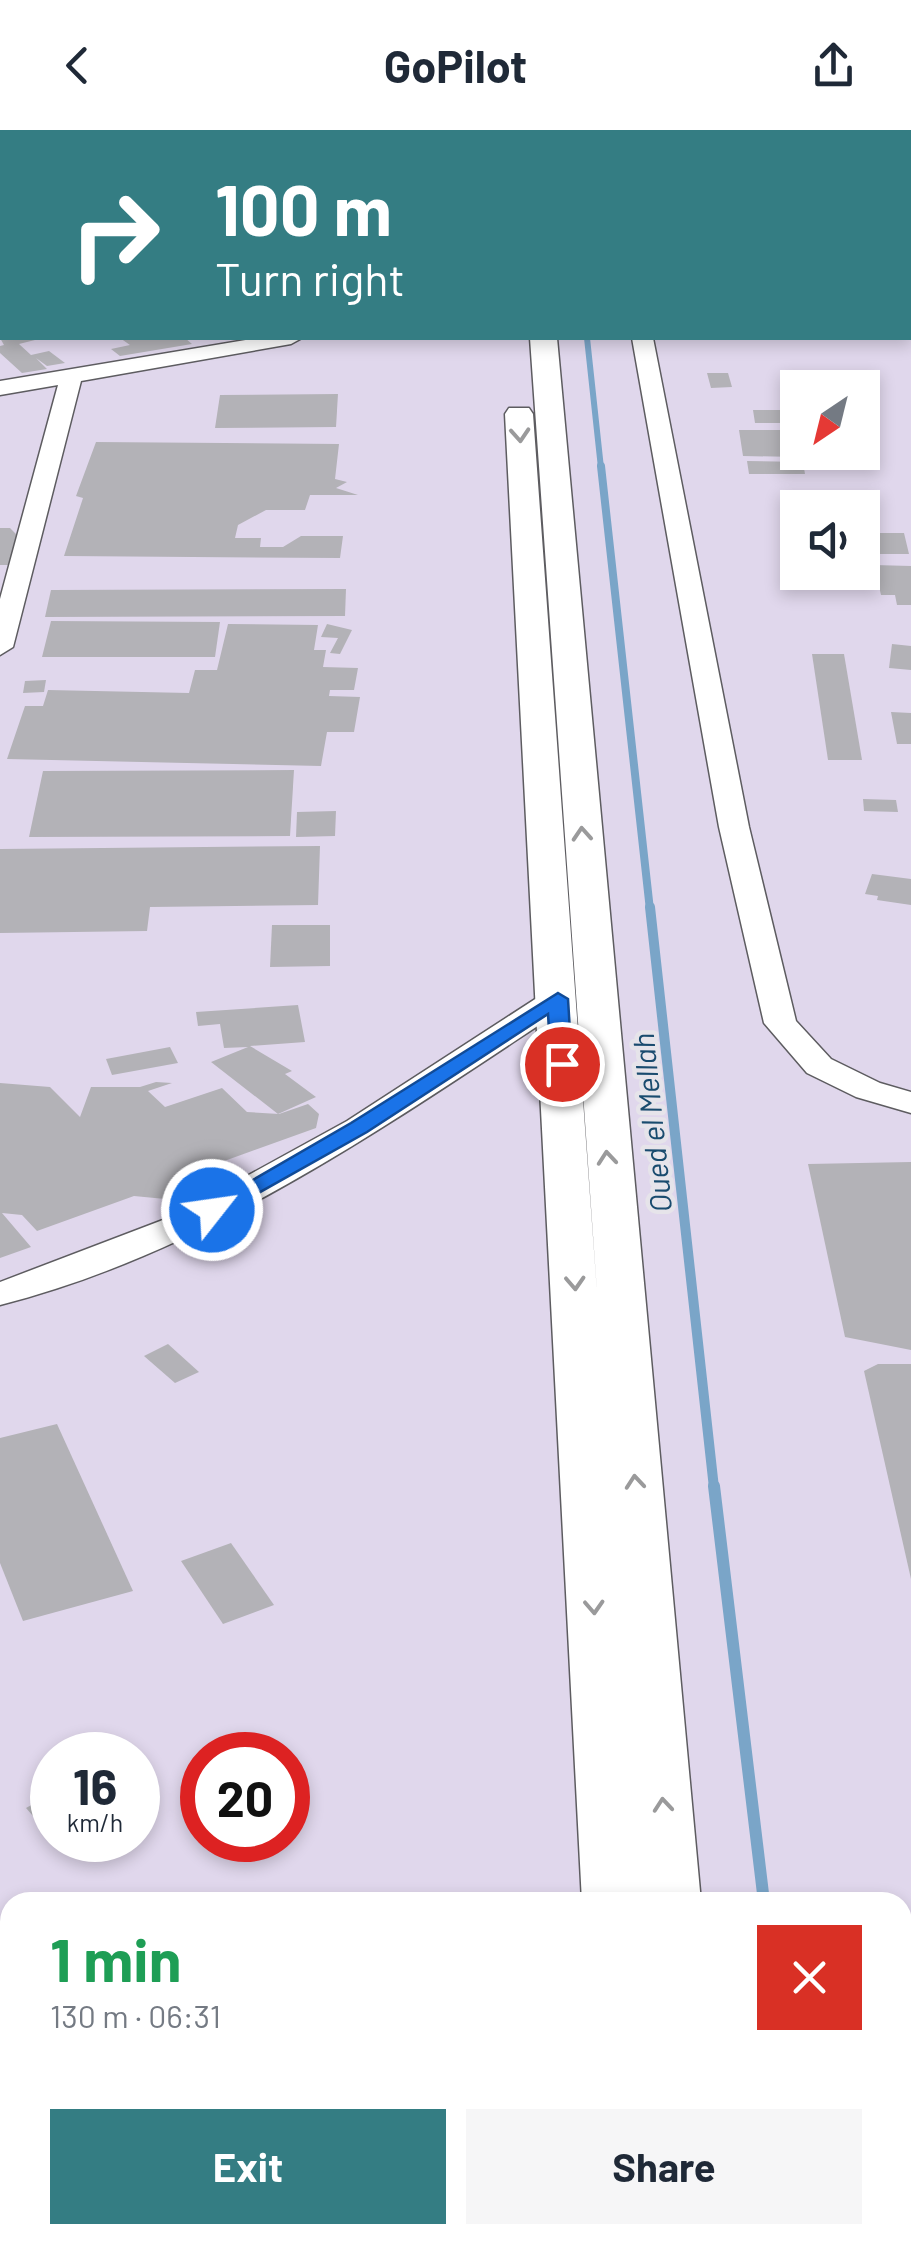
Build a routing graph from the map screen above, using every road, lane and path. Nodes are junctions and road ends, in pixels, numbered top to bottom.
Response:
1 (279, 340) edge
2 (514, 340) edge
3 (543, 340) edge
4 (642, 340) edge
5 (71, 376) junction
6 (0, 388) edge
7 (8, 579) edge
8 (0, 647) edge
9 (558, 999) junction
10 (911, 1103) edge
11 (0, 1294) edge
12 (611, 1892) edge
13 (670, 1892) edge

1 - 5 street
2 -> 9 main road
13 -> 3 main road
4 - 10 street
5 - 6 street
5 - 7 street
7 - 8 street
9 - 11 street
9 -> 12 main road

